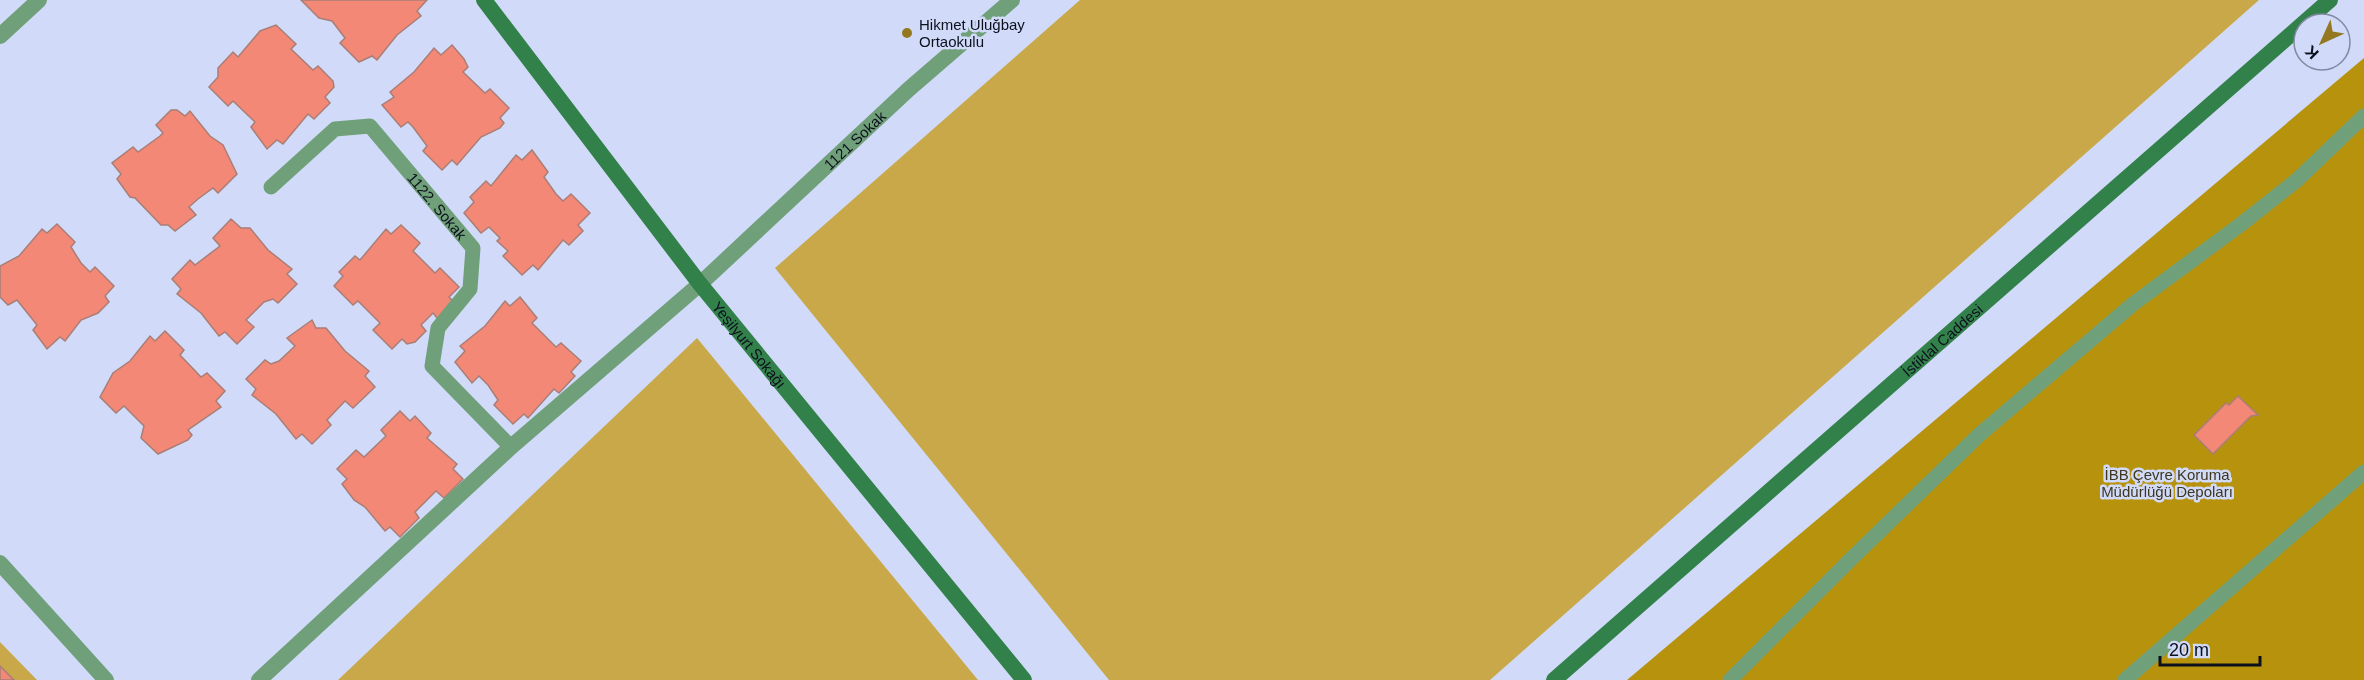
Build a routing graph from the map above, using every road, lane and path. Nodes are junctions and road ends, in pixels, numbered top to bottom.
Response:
1 (39, 0) edge
2 (484, 0) edge
3 (1012, 0) edge
4 (2330, 0) edge
5 (0, 36) edge
6 (2364, 116) edge
7 (271, 187) dead end
8 (700, 284) junction
9 (512, 447) junction
10 (2364, 472) edge
11 (0, 562) edge
12 (106, 680) edge
13 (259, 680) edge
14 (1024, 680) edge
15 (1554, 680) edge
16 (1730, 680) edge
17 (2125, 680) edge

1 - 5 street
2 - 8 main road, Yeşilyurt Sokağı
3 - 8 street, 1121 Sokak
4 - 15 main road, İstiklal Caddesi
6 - 16 lane
7 - 9 lane, 1122. Sokak
8 - 9 street, 1121 Sokak
8 - 14 main road, Yeşilyurt Sokağı
9 - 13 street, 1121 Sokak
10 - 17 lane
11 - 12 street

